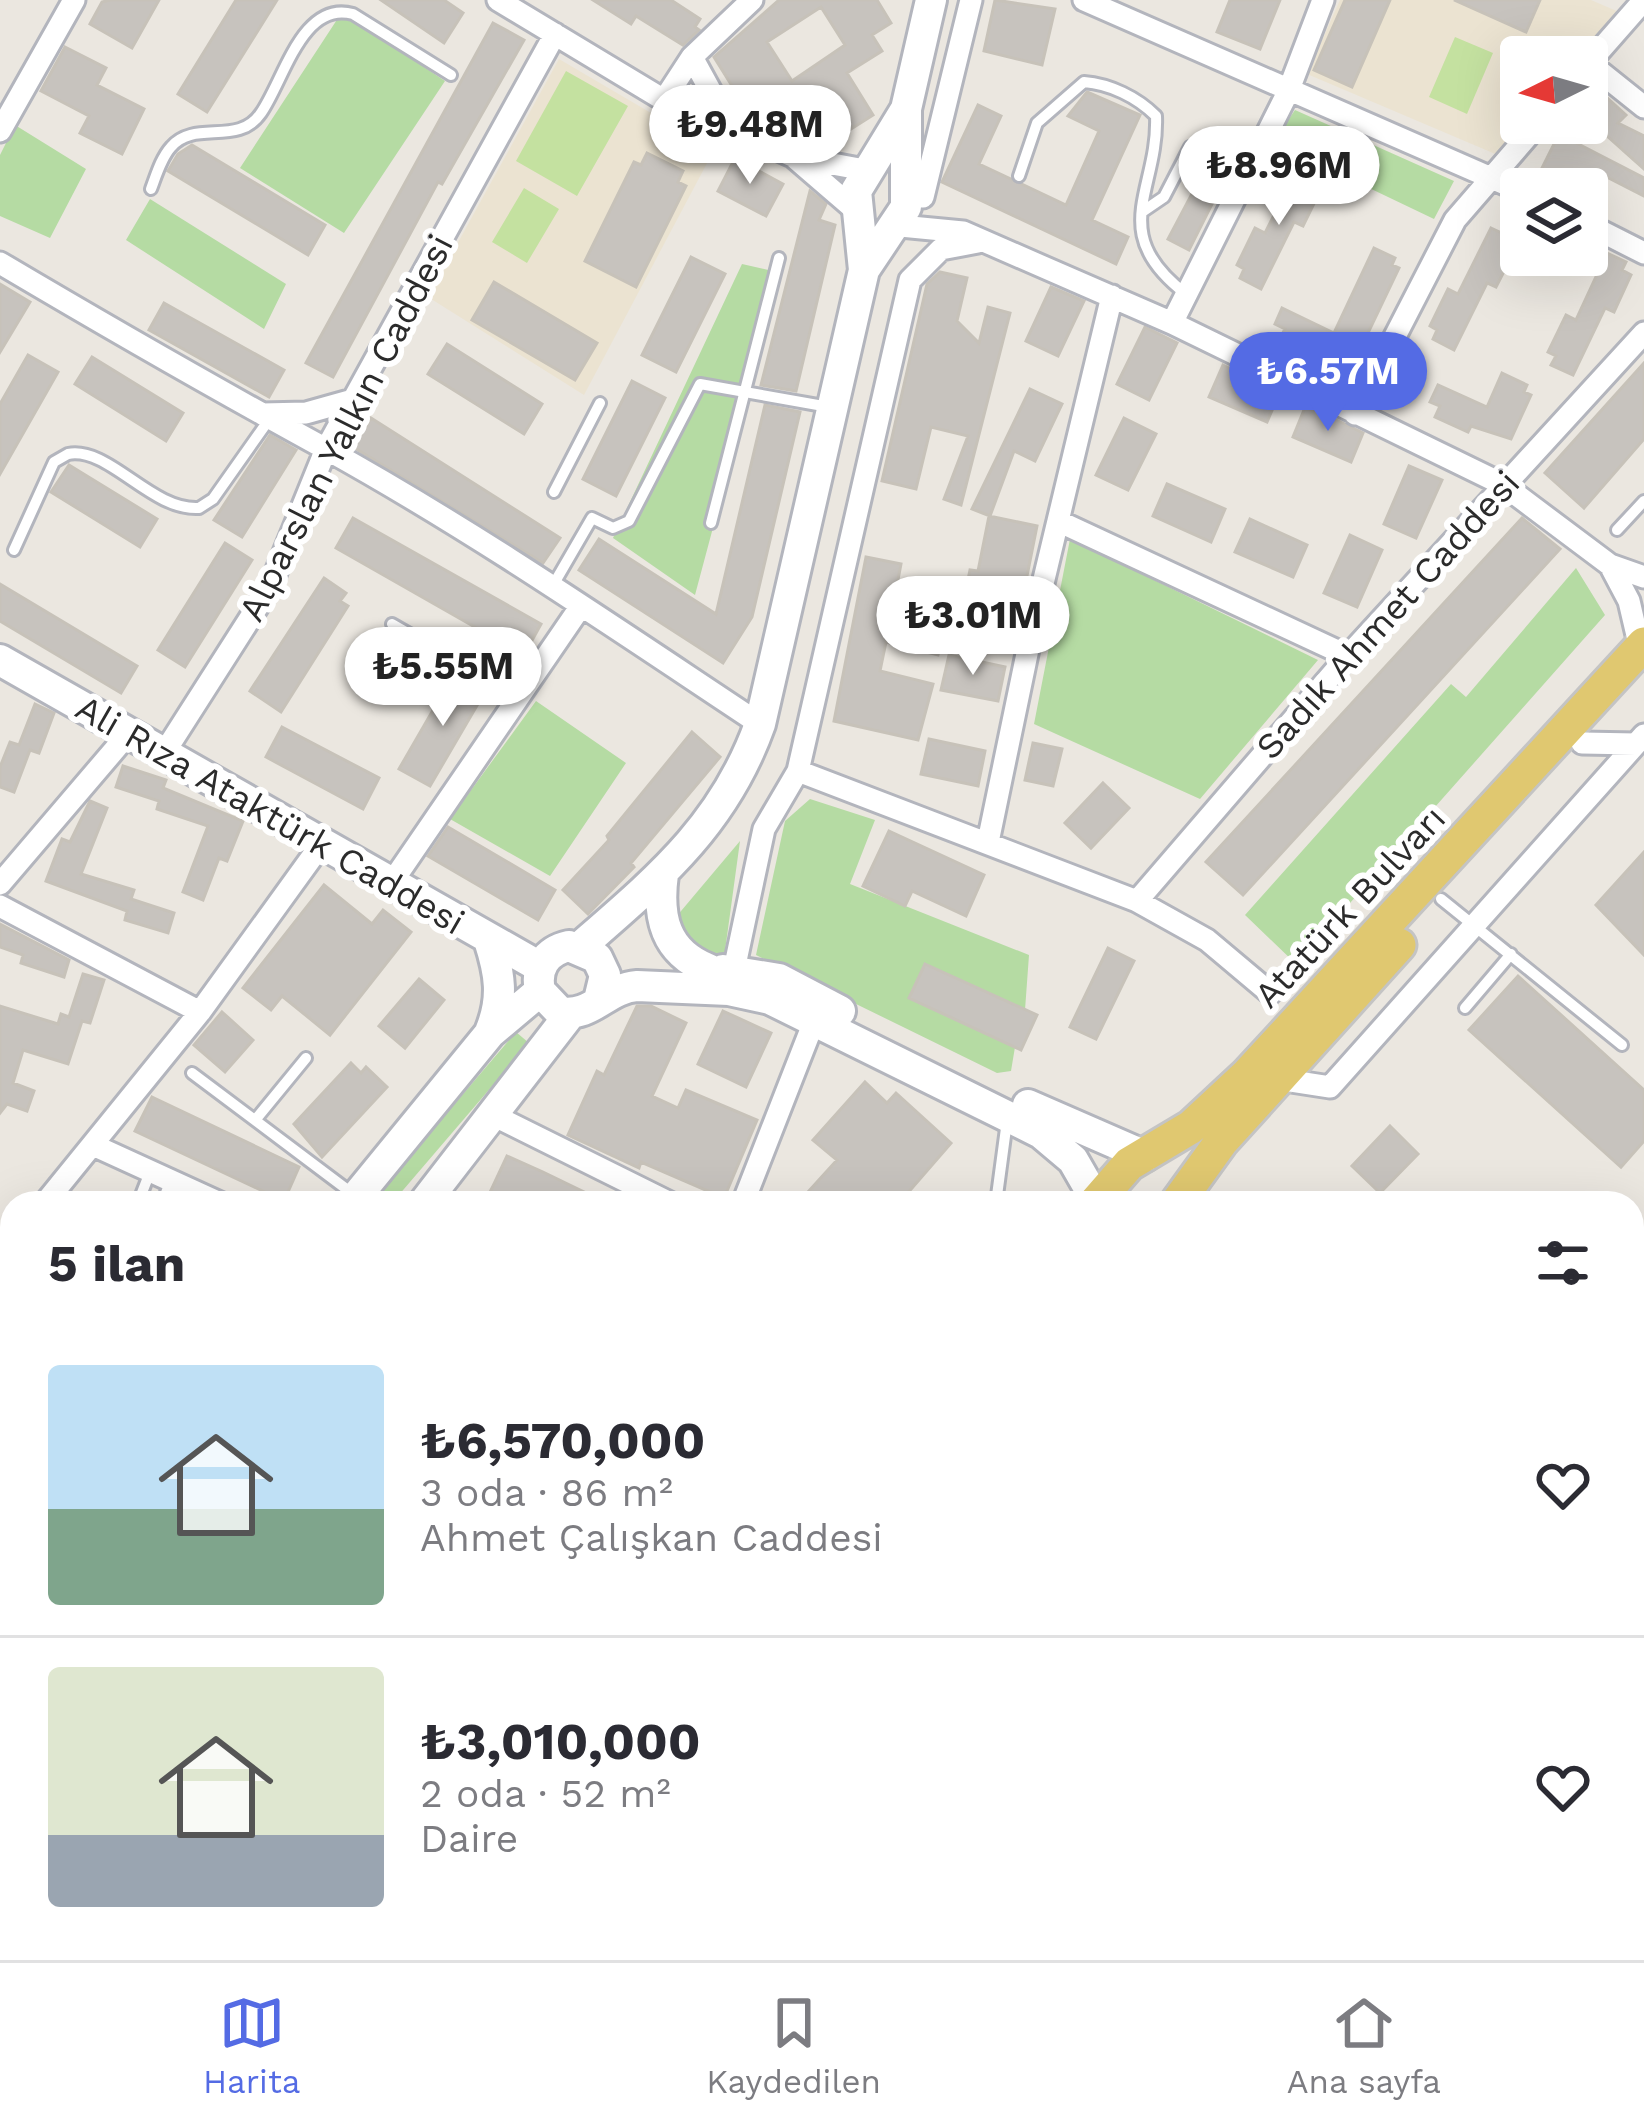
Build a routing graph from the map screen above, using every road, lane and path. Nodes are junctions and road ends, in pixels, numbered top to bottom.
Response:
1 (74, 0) edge
2 (498, 0) edge
3 (752, 0) edge
4 (931, 0) edge
5 (971, 0) edge
6 (1084, 0) edge
7 (1324, 0) edge
8 (1644, 0) edge
9 (555, 34) junction
10 (1608, 41) edge
11 (692, 56) junction
12 (451, 75) dead end
13 (1608, 79) edge
14 (1288, 92) junction
15 (664, 100) junction
16 (1644, 107) edge
17 (906, 109) junction
18 (732, 130) junction
19 (0, 131) edge
20 (1521, 144) edge
21 (1190, 147) dead end
22 (795, 158) junction
23 (870, 171) junction
24 (1019, 176) dead end
25 (1493, 177) junction
26 (1500, 180) edge
27 (151, 189) dead end
28 (914, 192) junction
29 (1142, 212) junction
30 (860, 214) junction
31 (890, 225) junction
32 (963, 232) junction
33 (1608, 235) edge
34 (990, 242) junction
35 (1644, 253) edge
36 (779, 258) dead end
37 (0, 263) edge
38 (864, 270) junction
39 (1186, 294) junction
40 (1112, 296) junction
41 (1172, 322) junction
42 (1644, 333) edge
43 (746, 392) junction
44 (356, 399) junction
45 (600, 403) dead end
46 (832, 408) junction
47 (244, 409) junction
48 (1354, 414) junction
49 (268, 421) junction
50 (326, 449) junction
51 (1502, 484) junction
52 (554, 492) dead end
53 (1644, 501) edge
54 (1058, 521) junction
55 (711, 524) dead end
56 (1618, 530) dead end
57 (14, 550) dead end
58 (1610, 565) junction
59 (1644, 577) edge
60 (551, 587) junction
61 (581, 606) junction
62 (392, 624) dead end
63 (1348, 656) junction
64 (1643, 656) edge
65 (0, 660) edge
66 (519, 697) junction
67 (760, 724) junction
68 (128, 734) junction
69 (1641, 741) edge
70 (1582, 743) junction
71 (164, 753) junction
72 (798, 771) junction
73 (988, 842) junction
74 (320, 846) junction
75 (663, 874) junction
76 (0, 884) edge
77 (390, 885) junction
78 (1441, 899) junction
79 (1137, 901) junction
80 (0, 906) edge
81 (1474, 926) junction
82 (490, 940) junction
83 (1511, 954) junction
84 (591, 957) junction
85 (721, 970) junction
86 (540, 979) junction
87 (1270, 993) dead end
88 (599, 1000) junction
89 (1465, 1008) dead end
90 (200, 1012) junction
91 (570, 1014) junction
92 (815, 1019) junction
93 (490, 1034) junction
94 (1622, 1045) dead end
95 (306, 1058) dead end
96 (191, 1073) dead end
97 (1278, 1079) junction
98 (494, 1116) junction
99 (1007, 1117) junction
100 (256, 1119) junction
101 (93, 1145) junction
102 (1145, 1156) junction
103 (160, 1176) junction
104 (55, 1191) edge
105 (148, 1191) edge
106 (161, 1191) edge
107 (193, 1191) edge
108 (342, 1191) edge
109 (360, 1191) edge
110 (434, 1191) edge
111 (646, 1191) edge
112 (748, 1191) edge
113 (1001, 1191) edge
114 (1090, 1191) edge
115 (1105, 1191) edge
116 (1177, 1191) edge
117 (1189, 1191) edge

1 - 19 street
2 - 9 street
3 - 11 street
4 - 17 main road
5 - 28 street
6 - 14 street
7 - 14 street
8 - 10 street
9 - 15 street
9 - 44 street, Alparslan Yalkın Caddesi
11 - 15 street
11 - 18 street
12 - 27 lane
13 - 16 street
14 - 25 street
14 - 39 street
15 - 18 street
17 - 23 main road
17 - 28 main road
18 - 22 street
20 - 25 street
21 - 29 lane
22 - 23 street
22 - 30 street
23 - 28 main road
23 - 30 main road
24 - 29 lane
25 - 26 street
25 - 48 street
28 - 31 main road
28 - 32 street
29 - 39 lane
30 - 31 main road
30 - 38 main road
31 - 32 street
31 - 38 main road
32 - 34 street
33 - 35 street
34 - 40 street
34 - 72 street
36 - 43 lane
37 - 47 street
38 - 46 main road
39 - 41 street
40 - 41 street
40 - 54 street
41 - 48 street
42 - 51 street, Sadık Ahmet Caddesi
43 - 46 lane
43 - 55 lane
43 - 60 lane
44 - 47 street
44 - 50 street, Alparslan Yalkın Caddesi
45 - 52 lane
46 - 67 main road
47 - 49 street
48 - 51 street
49 - 50 street
49 - 57 lane
50 - 60 street
50 - 71 street, Alparslan Yalkın Caddesi
51 - 58 street
51 - 63 street, Sadık Ahmet Caddesi
53 - 56 lane
54 - 63 street
54 - 73 street
58 - 59 street
58 - 64 street
60 - 61 street
61 - 66 street
61 - 67 street
62 - 66 lane
63 - 79 street, Sadık Ahmet Caddesi
64 - 70 main road, Atatürk Bulvarı
64 - 102 main road, Atatürk Bulvarı
65 - 68 main road, Ali Rıza Ataktürk Caddesi
66 - 77 street
67 - 75 main road
68 - 71 main road, Ali Rıza Ataktürk Caddesi
68 - 76 street
69 - 70 street
69 - 81 street
70 - 78 main road, Atatürk Bulvarı
71 - 74 main road, Ali Rıza Ataktürk Caddesi
72 - 73 street
72 - 85 street
73 - 79 street
74 - 77 main road, Ali Rıza Ataktürk Caddesi
74 - 90 street
75 - 84 main road
75 - 85 main road
77 - 82 main road, Ali Rıza Ataktürk Caddesi
78 - 81 lane
78 - 97 main road, Atatürk Bulvarı
79 - 87 street
80 - 90 street
81 - 83 lane
81 - 97 street
82 - 86 main road, Ali Rıza Ataktürk Caddesi
82 - 93 main road
83 - 89 lane
83 - 94 lane
84 - 85 main road
84 - 86 main road
84 - 88 main road
85 - 102 main road
86 - 91 main road
86 - 93 main road
88 - 91 main road
88 - 92 main road
90 - 101 street
91 - 98 main road
92 - 99 main road
92 - 112 street
93 - 109 main road
95 - 100 lane
96 - 100 lane
97 - 117 main road, Atatürk Bulvarı
98 - 110 main road
98 - 111 street
99 - 113 lane
99 - 114 main road
100 - 108 lane
101 - 103 street
101 - 104 street
102 - 115 main road, Atatürk Bulvarı
102 - 116 main road
103 - 105 lane
103 - 106 lane
103 - 107 street

